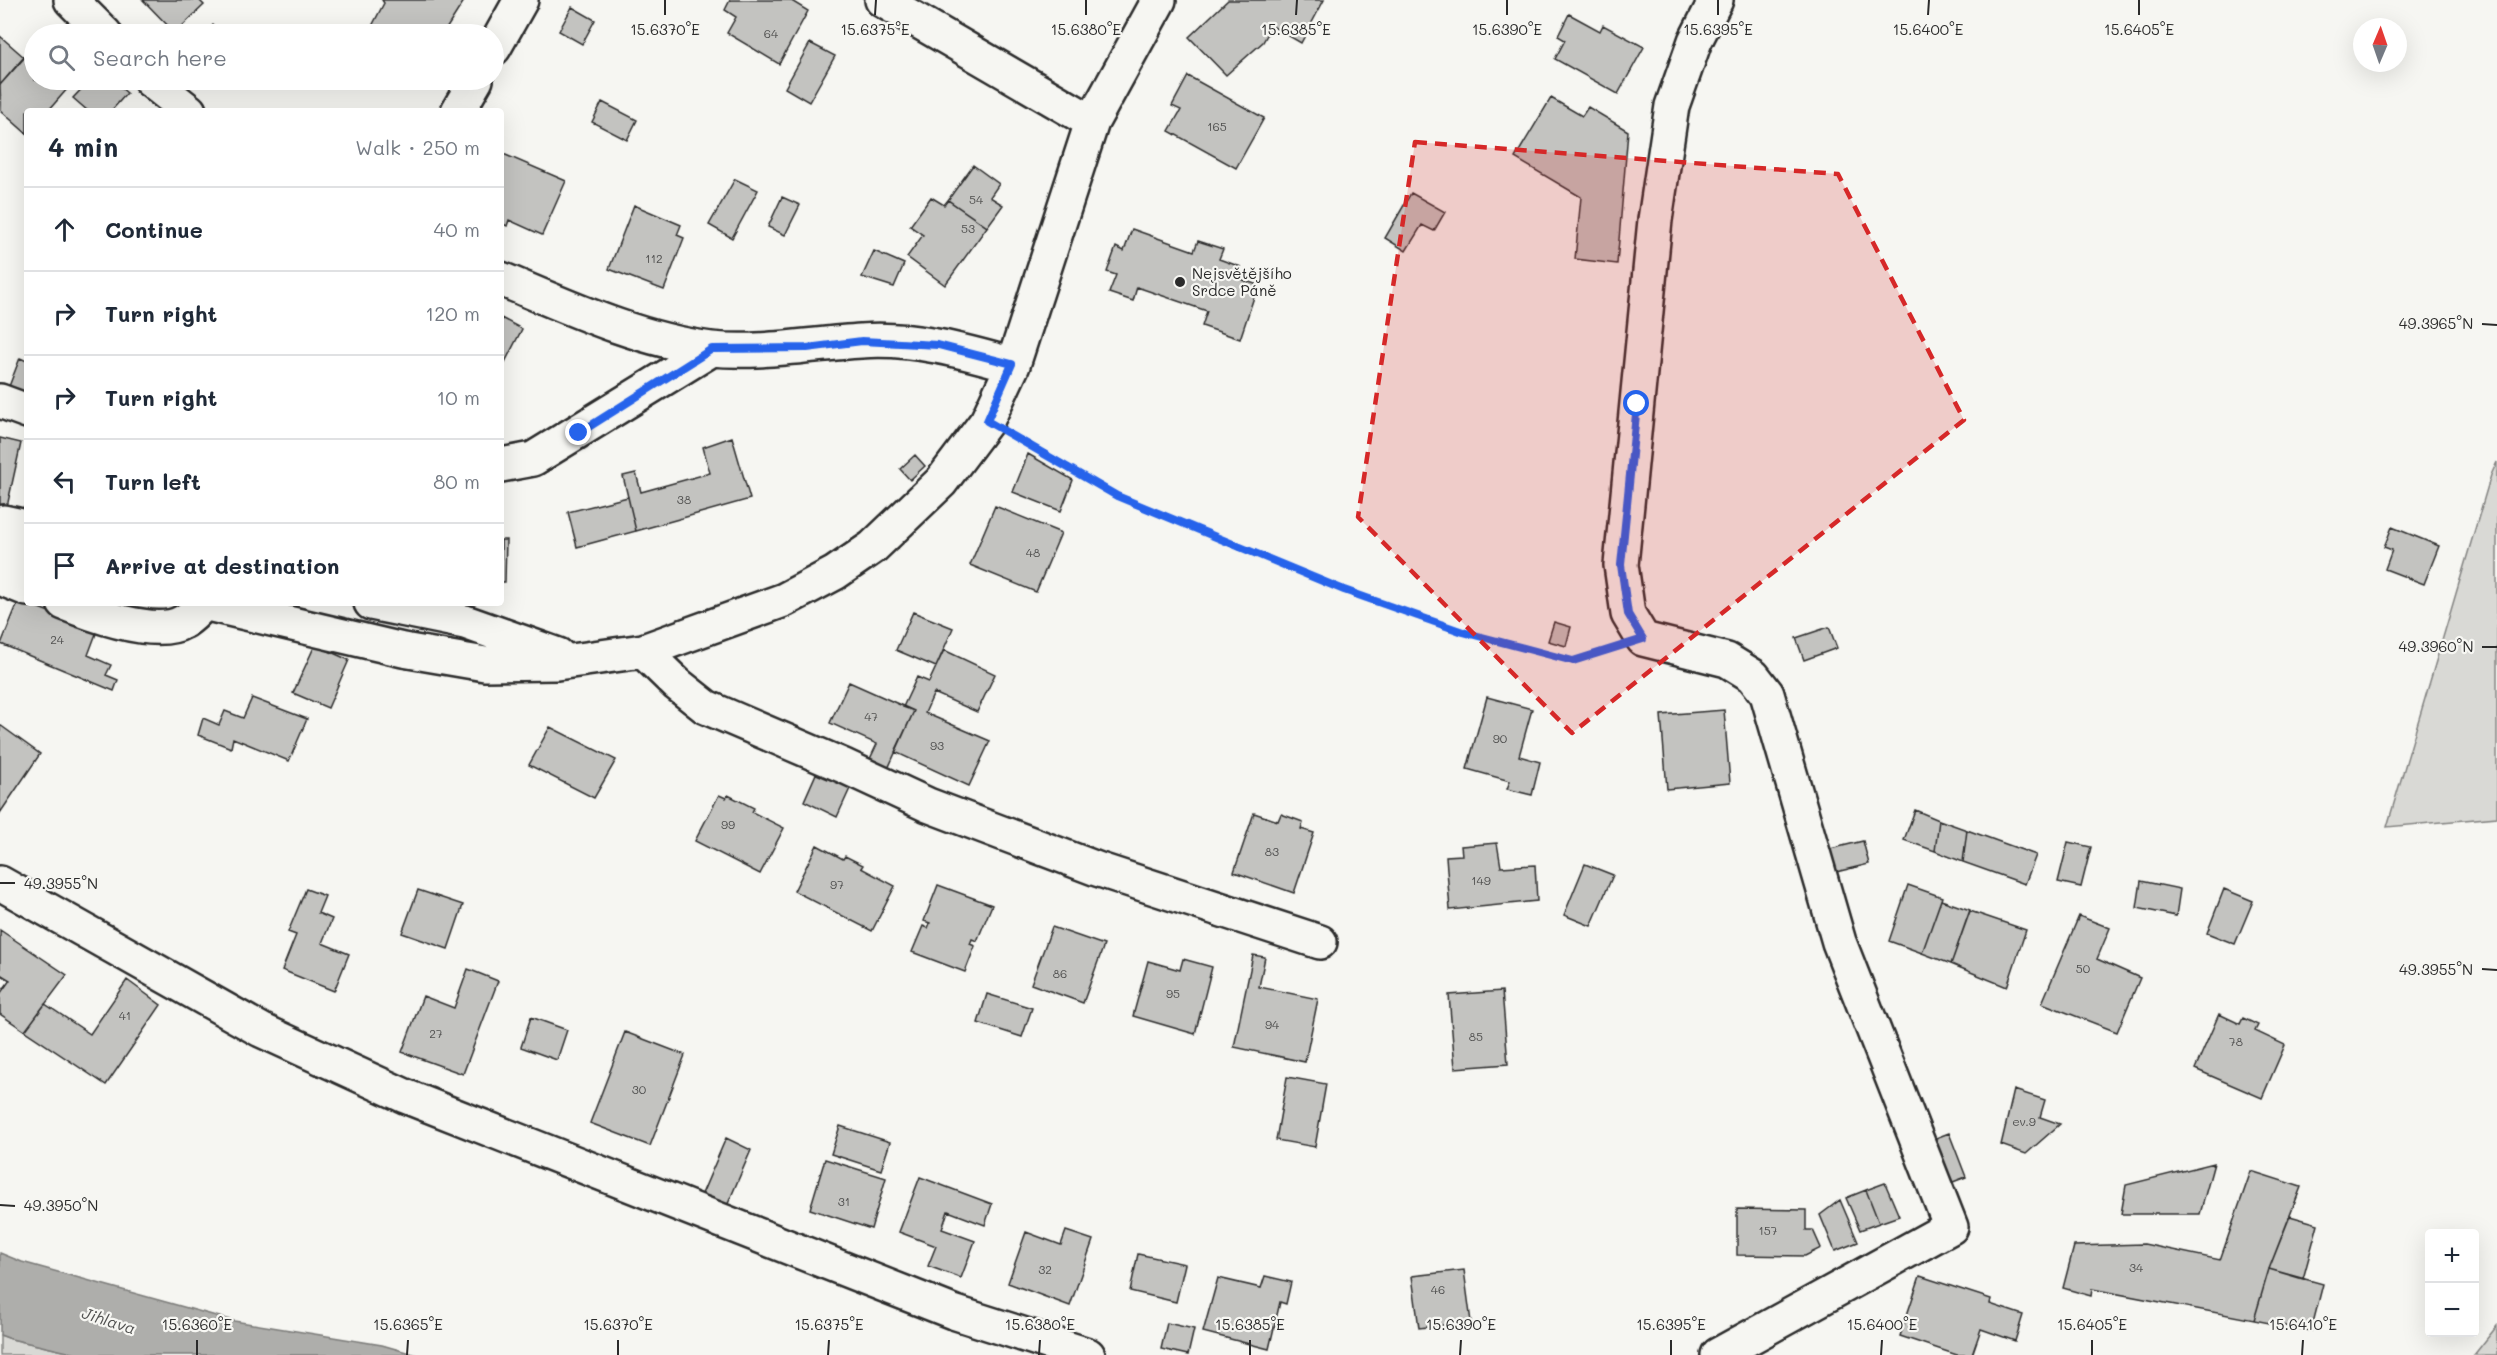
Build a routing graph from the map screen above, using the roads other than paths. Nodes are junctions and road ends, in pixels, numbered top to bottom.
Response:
1 (71, 0) edge
2 (521, 0) edge
3 (882, 0) edge
4 (1159, 0) edge
5 (1716, 0) edge
6 (95, 24) edge
7 (504, 30) edge
8 (163, 90) edge
9 (470, 90) edge
10 (185, 108) edge
11 (460, 108) edge
12 (1092, 122) junction
13 (504, 280) edge
14 (712, 349) junction
15 (1012, 364) junction
16 (0, 401) edge
17 (24, 410) edge
18 (504, 464) edge
19 (0, 524) edge
20 (24, 526) edge
21 (0, 549) edge
22 (24, 556) edge
23 (0, 578) edge
24 (24, 588) edge
25 (72, 606) edge
26 (201, 606) edge
27 (217, 606) edge
28 (386, 606) edge
29 (643, 651) junction
30 (573, 661) junction
31 (0, 883) edge
32 (1320, 942) dead end
33 (1088, 1355) edge
34 (1718, 1355) edge

1 - 6 street
2 - 7 street
3 - 12 street
4 - 12 street
5 - 34 street
8 - 10 street
9 - 11 street
12 - 15 street
13 - 14 street
14 - 15 street
14 - 18 street
15 - 29 street
16 - 17 street
19 - 20 street
21 - 22 street
23 - 24 street
25 - 26 street
27 - 30 street
28 - 30 street
29 - 30 street
29 - 32 street
31 - 33 street

